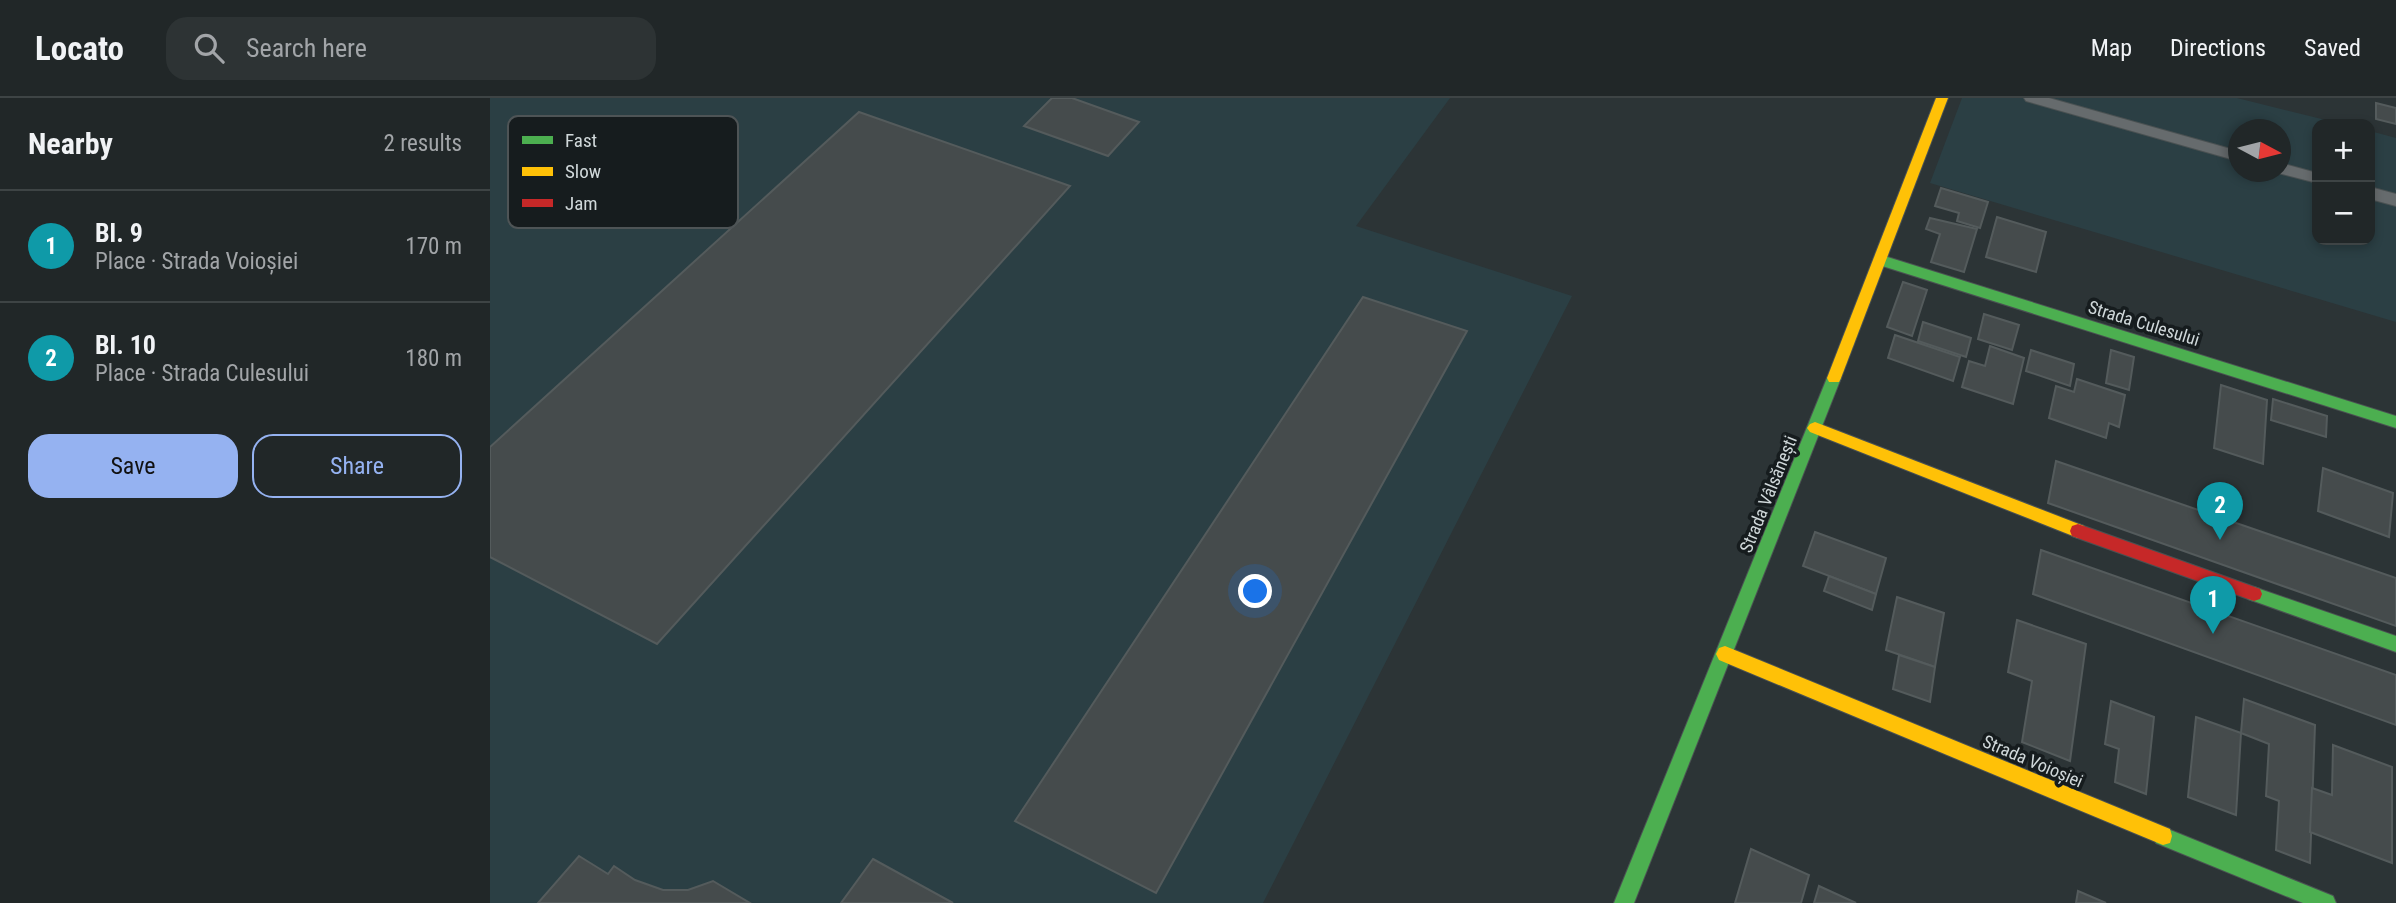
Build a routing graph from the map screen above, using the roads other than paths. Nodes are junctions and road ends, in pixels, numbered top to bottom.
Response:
1 (1942, 98) edge
2 (2031, 98) edge
3 (2228, 153) edge
4 (2291, 171) edge
5 (2312, 177) edge
6 (2375, 194) edge
7 (2396, 200) edge
8 (1881, 260) junction
9 (2396, 422) edge
10 (1815, 428) junction
11 (2396, 644) edge
12 (1725, 654) junction
13 (1624, 903) edge
14 (2326, 903) edge

1 - 8 street, Strada Vâlsănești
2 - 3 lane
4 - 5 lane
6 - 7 lane
8 - 9 street, Strada Culesului
8 - 10 street, Strada Vâlsănești
10 - 11 street
10 - 12 street, Strada Vâlsănești
12 - 13 street, Strada Vâlsănești
12 - 14 street, Strada Voioșiei

